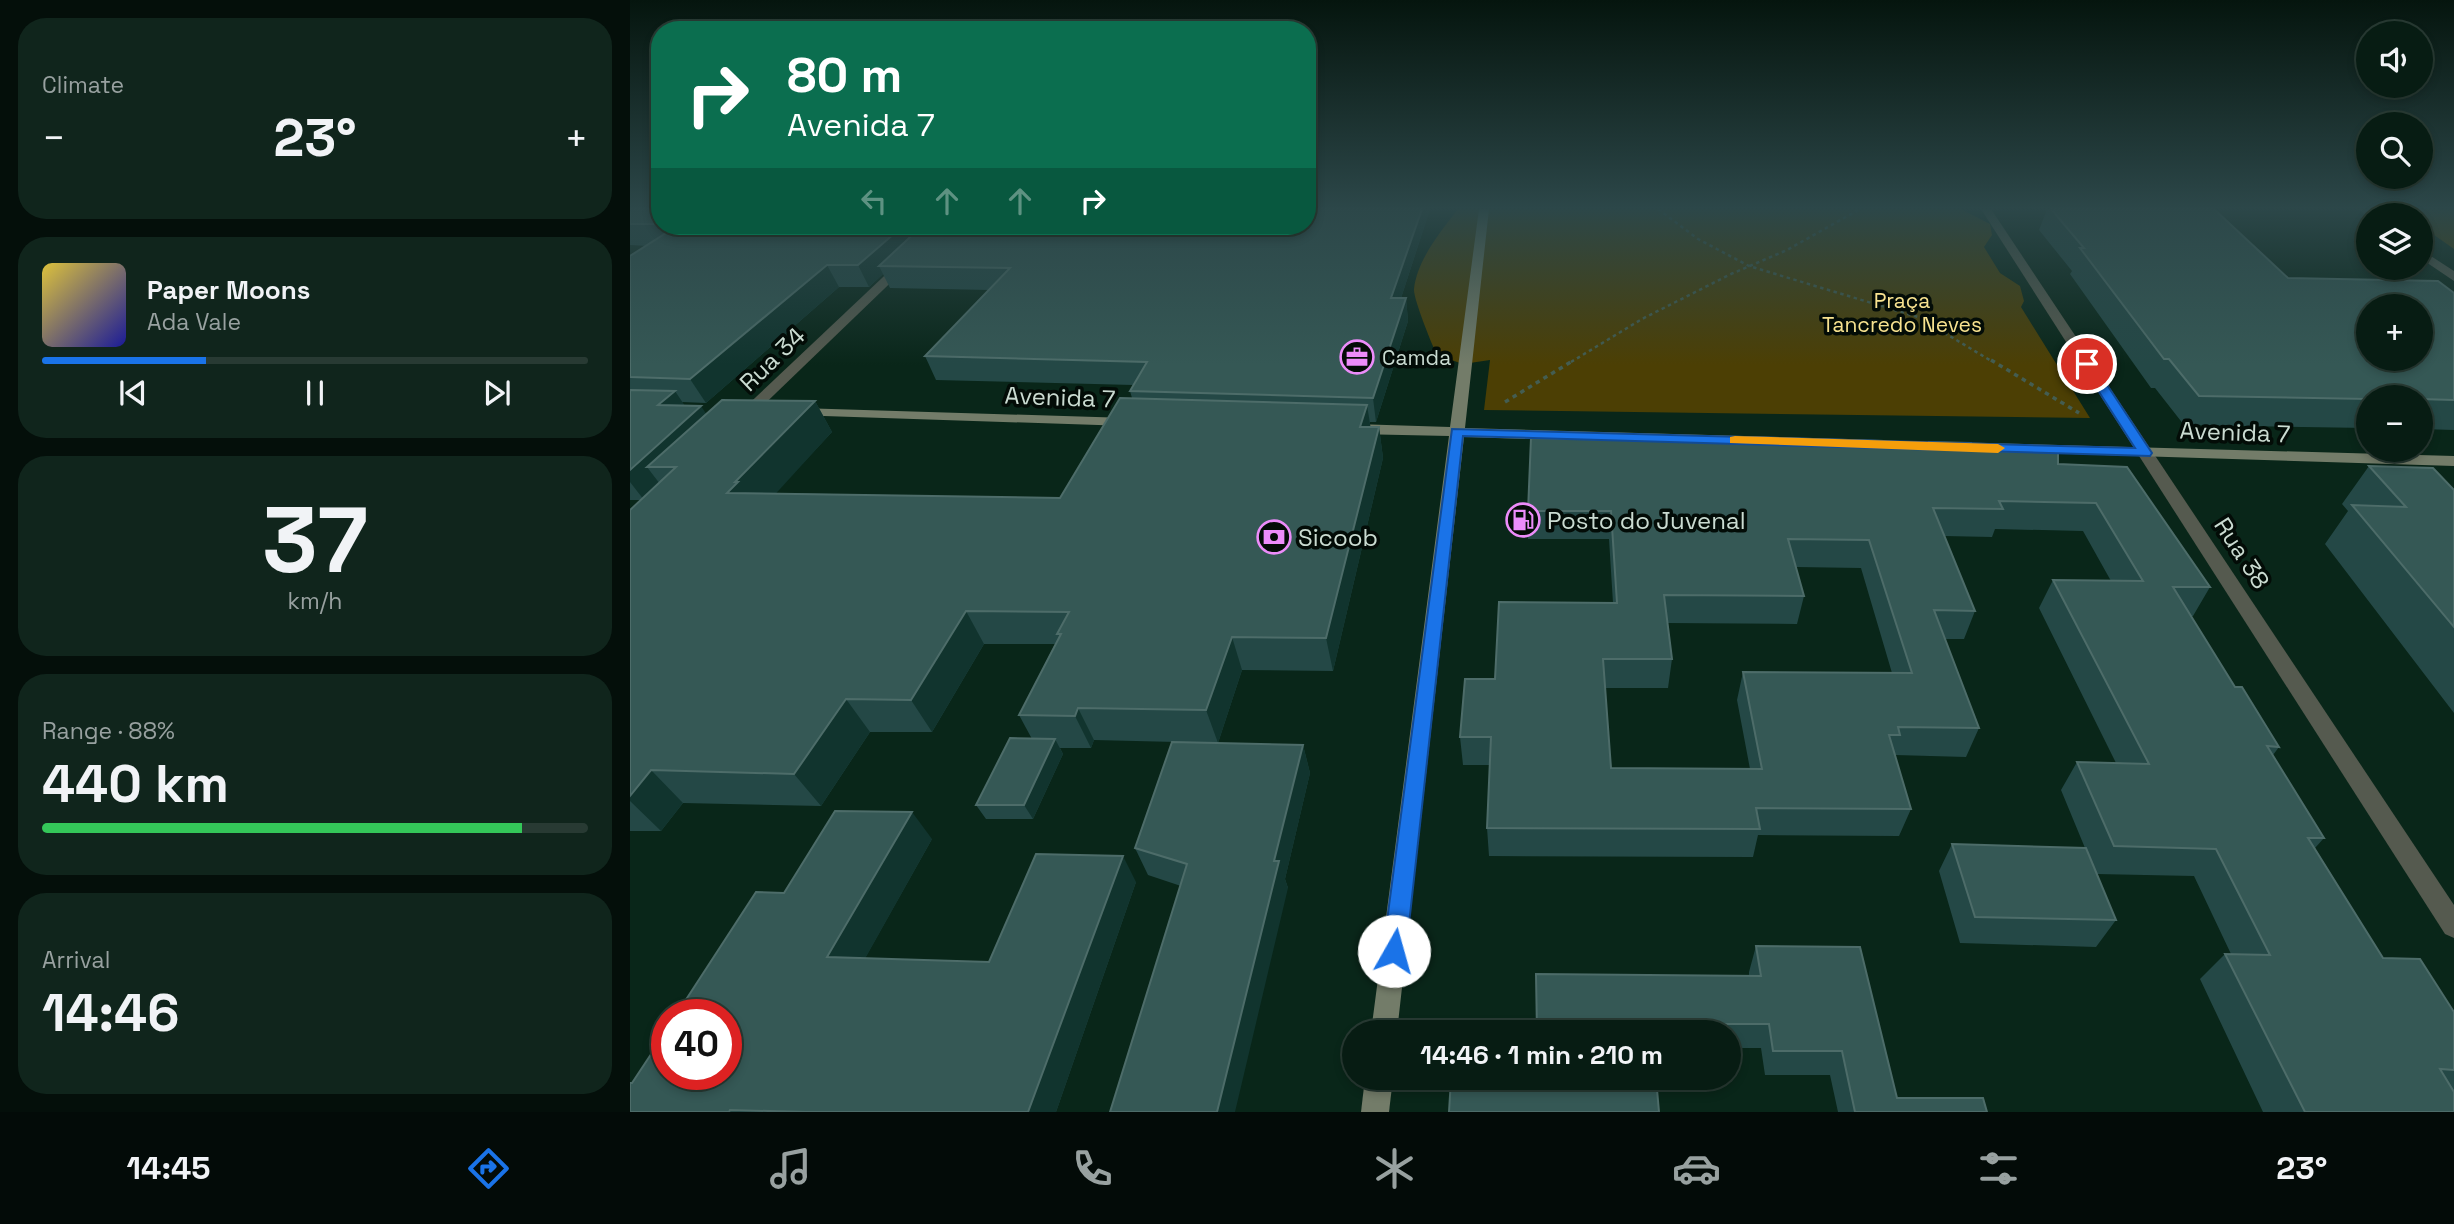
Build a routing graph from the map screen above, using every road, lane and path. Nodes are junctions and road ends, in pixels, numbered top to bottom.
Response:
1 (907, 261) edge
2 (1478, 261) edge
3 (1739, 261) edge
4 (1761, 261) edge
5 (2020, 261) edge
6 (2433, 262) edge
7 (1749, 266) junction
8 (2454, 277) edge
9 (723, 410) edge
10 (750, 411) junction
11 (2085, 417) dead end
12 (1138, 422) edge
13 (1346, 429) edge
14 (730, 430) edge
15 (1457, 432) junction
16 (1897, 445) edge
17 (1939, 447) edge
18 (2145, 453) junction
19 (2454, 461) edge
20 (2454, 926) edge
21 (1385, 1020) edge
22 (1378, 1090) edge
23 (1375, 1112) edge

1 - 10 street, Rua 34
2 - 15 street
3 - 7 path
4 - 7 path
5 - 18 street, Rua 38
6 - 8 street
7 - 11 path
7 - 15 path
9 - 10 street, Avenida 7
10 - 12 street, Avenida 7
10 - 14 street, Rua 34
13 - 15 street
15 - 16 street
15 - 21 street
17 - 18 street, Avenida 7
18 - 19 street, Avenida 7
18 - 20 street, Rua 38
22 - 23 street

